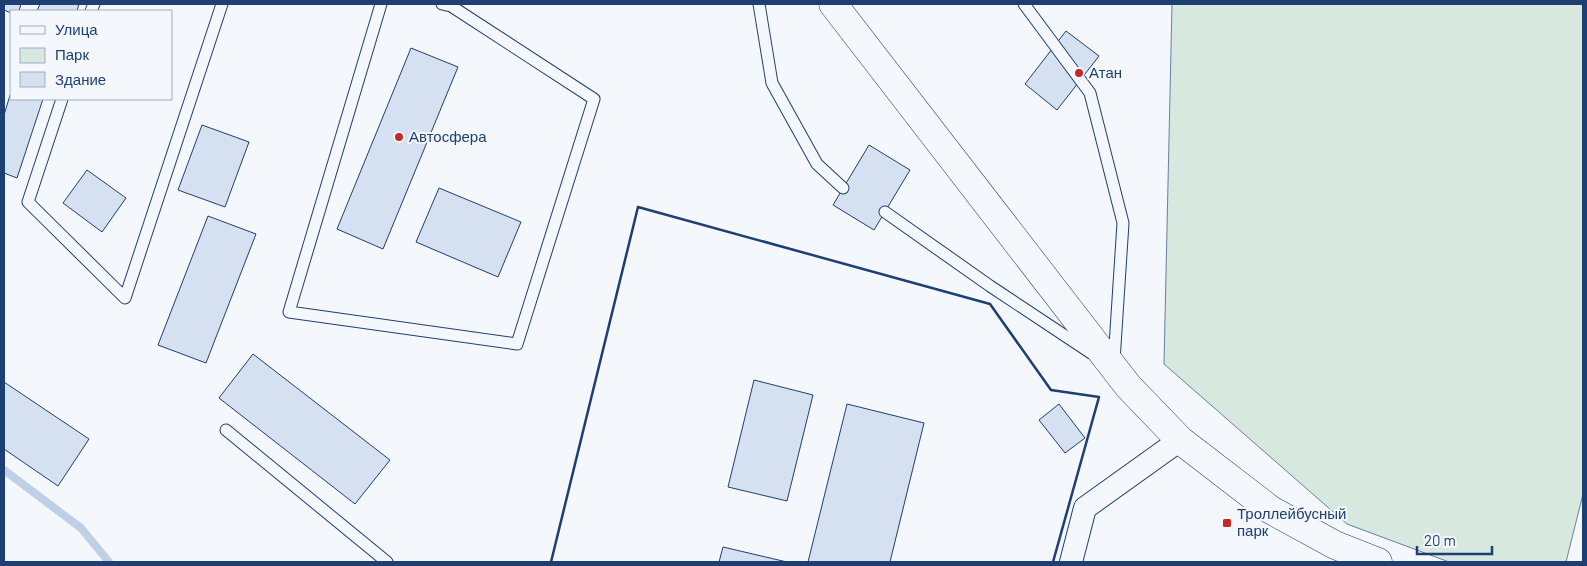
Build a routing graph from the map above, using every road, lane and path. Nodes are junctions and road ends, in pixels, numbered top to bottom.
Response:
1 (222, 4) edge
2 (381, 4) edge
3 (448, 4) edge
4 (759, 4) edge
5 (833, 4) edge
6 (1024, 4) edge
7 (62, 100) edge
8 (843, 188) dead end
9 (885, 212) dead end
10 (1114, 368) junction
11 (226, 430) dead end
12 (1180, 440) junction
13 (387, 562) edge
14 (1071, 562) edge
15 (1378, 562) edge

1 - 7 lane
2 - 3 lane
4 - 8 lane
5 - 10 highway
6 - 10 lane
9 - 10 lane
10 - 12 highway
11 - 13 lane
12 - 14 street
12 - 15 highway

